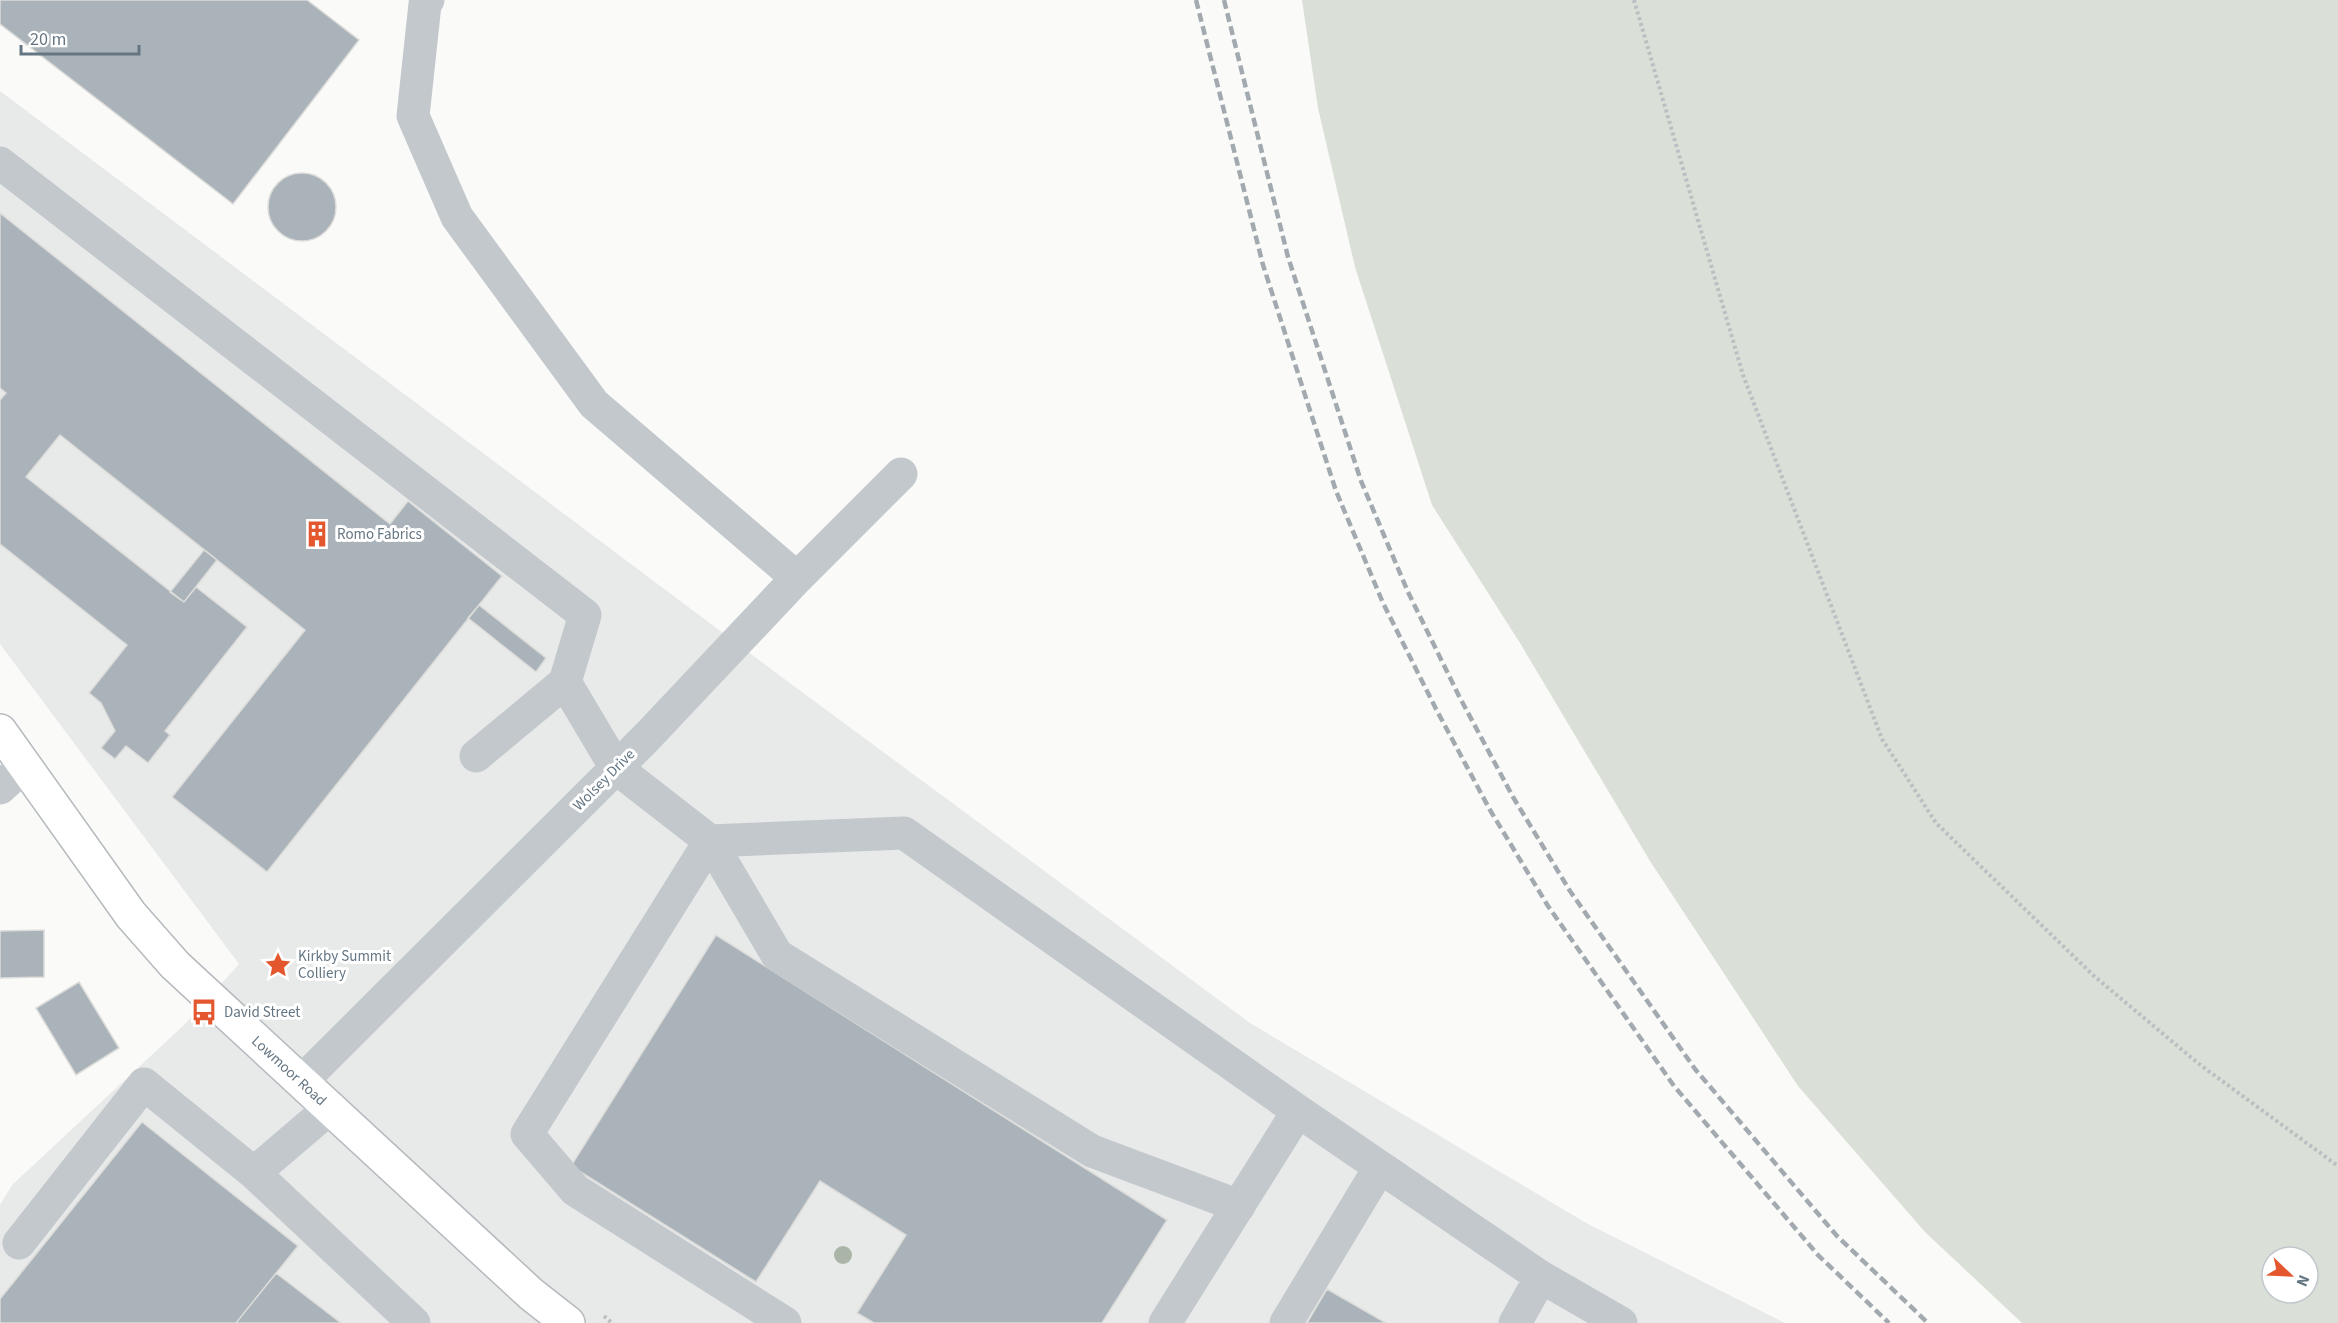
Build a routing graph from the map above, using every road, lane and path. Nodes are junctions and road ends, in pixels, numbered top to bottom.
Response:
1 (428, 0) edge
2 (1634, 0) edge
3 (0, 163) edge
4 (901, 474) dead end
5 (797, 578) junction
6 (565, 682) junction
7 (0, 731) edge
8 (476, 756) dead end
9 (24, 766) junction
10 (616, 768) junction
11 (0, 788) edge
12 (710, 842) junction
13 (302, 1081) junction
14 (330, 1108) junction
15 (1299, 1111) junction
16 (2338, 1166) edge
17 (1380, 1167) junction
18 (254, 1173) junction
19 (1239, 1206) junction
20 (19, 1243) dead end
21 (1541, 1277) junction
22 (414, 1323) edge
23 (568, 1323) edge
24 (785, 1323) edge
25 (1165, 1323) edge
26 (1286, 1323) edge
27 (1515, 1323) edge
28 (1621, 1323) edge

1 - 5 street
2 - 16 path
3 - 6 street
4 - 5 street, Wolsey Drive
5 - 10 street, Wolsey Drive
6 - 8 street
6 - 10 street
7 - 9 main road, Lowmoor Road
9 - 11 street
9 - 13 main road, Lowmoor Road
10 - 12 street
10 - 13 street, Wolsey Drive
12 - 15 street
12 - 19 street
12 - 24 street
13 - 14 main road, Lowmoor Road
14 - 18 street
14 - 23 main road, Lowmoor Road
15 - 17 street
15 - 19 street
17 - 21 street
17 - 26 street
18 - 20 street
18 - 22 street
19 - 25 street
21 - 27 street
21 - 28 street

